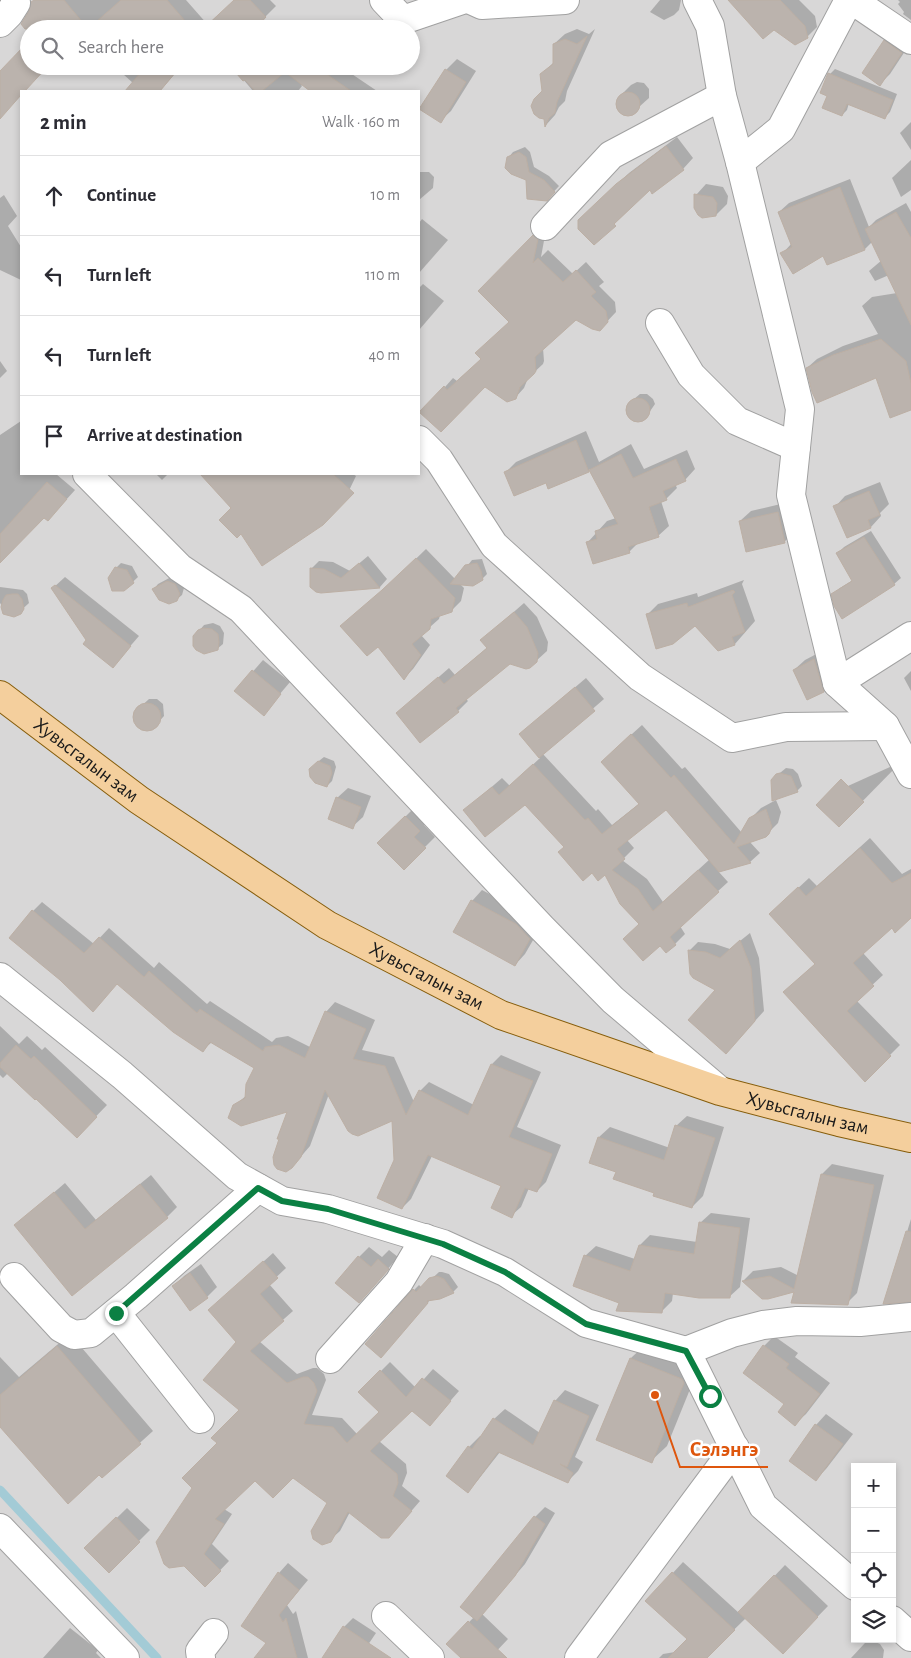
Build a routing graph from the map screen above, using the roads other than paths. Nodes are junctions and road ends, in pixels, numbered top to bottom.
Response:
1 (15, 0) edge
2 (384, 0) edge
3 (462, 0) edge
4 (471, 0) edge
5 (565, 0) edge
6 (697, 0) edge
7 (850, 0) edge
8 (0, 23) edge
9 (911, 40) edge
10 (722, 96) junction
11 (740, 162) junction
12 (545, 226) dead end
13 (660, 323) dead end
14 (420, 441) edge
15 (796, 447) junction
16 (88, 475) edge
17 (911, 636) edge
18 (837, 683) junction
19 (0, 695) edge
20 (885, 726) junction
21 (911, 774) edge
22 (0, 977) edge
23 (720, 1091) junction
24 (911, 1138) edge
25 (258, 1188) junction
26 (425, 1238) junction
27 (14, 1277) dead end
28 (116, 1313) junction
29 (911, 1317) edge
30 (686, 1351) junction
31 (330, 1360) dead end
32 (200, 1419) dead end
33 (735, 1448) junction
34 (0, 1528) edge
35 (851, 1583) edge
36 (386, 1616) dead end
37 (896, 1624) edge
38 (214, 1633) dead end
39 (911, 1637) edge
40 (125, 1658) edge
41 (201, 1658) edge
42 (430, 1658) edge
43 (579, 1658) edge

1 - 8 street
2 - 3 street
4 - 5 street
6 - 10 street
7 - 9 street
7 - 11 street
10 - 11 street
10 - 12 street
11 - 15 street
13 - 15 street
14 - 20 street
15 - 18 street
16 - 23 street
17 - 18 street
18 - 20 street
19 - 23 main road, Хувьсгалын зам
20 - 21 street
22 - 25 street
23 - 24 main road, Хувьсгалын зам
25 - 26 street
25 - 28 street
26 - 30 street
26 - 31 street
27 - 28 street
28 - 32 street
29 - 30 street
30 - 33 street
33 - 35 street
33 - 43 street
34 - 40 street
36 - 42 street
37 - 39 street
38 - 41 street

